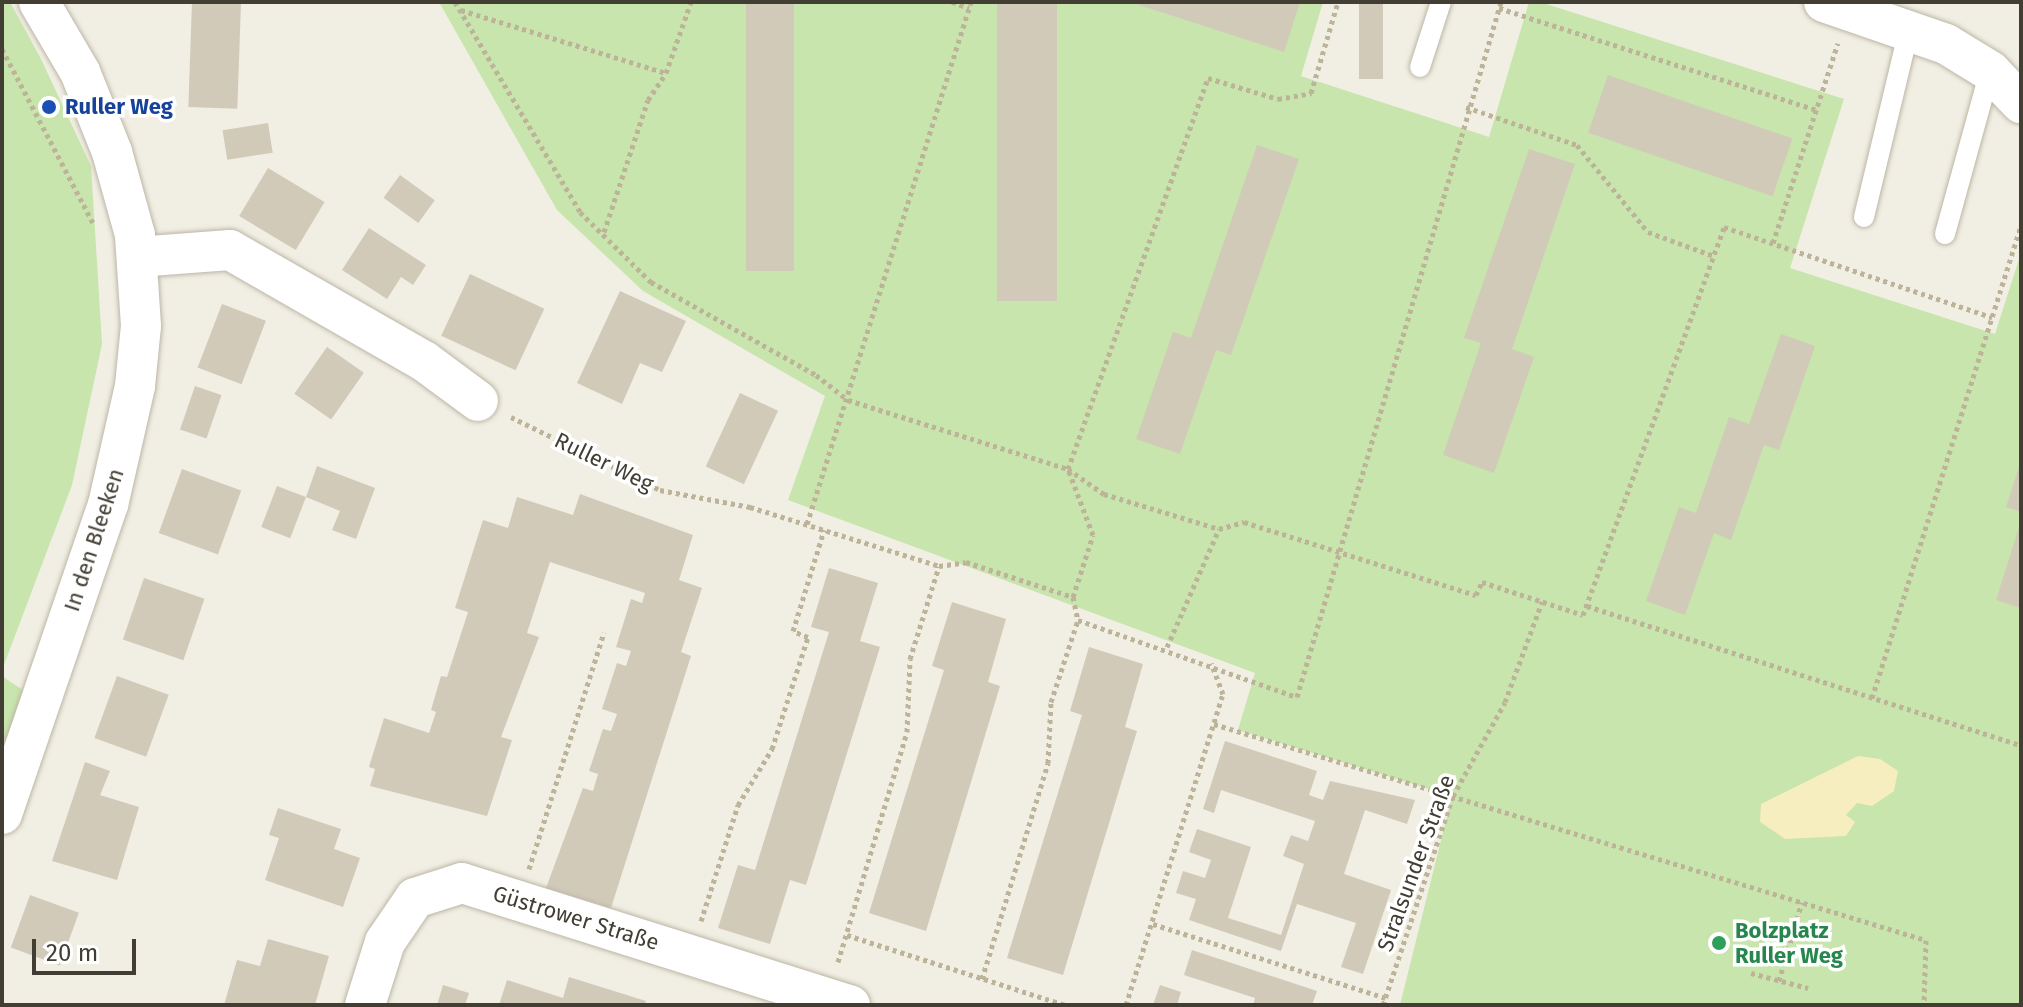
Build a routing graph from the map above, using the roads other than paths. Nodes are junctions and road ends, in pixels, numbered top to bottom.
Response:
1 (39, 2) edge
2 (1441, 2) edge
3 (1836, 6) edge
4 (1909, 30) junction
5 (1420, 67) dead end
6 (1990, 71) junction
7 (2021, 103) edge
8 (1864, 217) dead end
9 (1945, 234) dead end
10 (136, 246) junction
11 (478, 401) road end
12 (2, 814) edge
13 (839, 1001) edge
14 (365, 1005) edge

1 - 10 street
2 - 5 lane
3 - 4 street
4 - 6 street
4 - 8 lane
6 - 7 street
6 - 9 lane
10 - 11 street
10 - 12 street, In den Bleeken
13 - 14 street, Güstrower Straße

